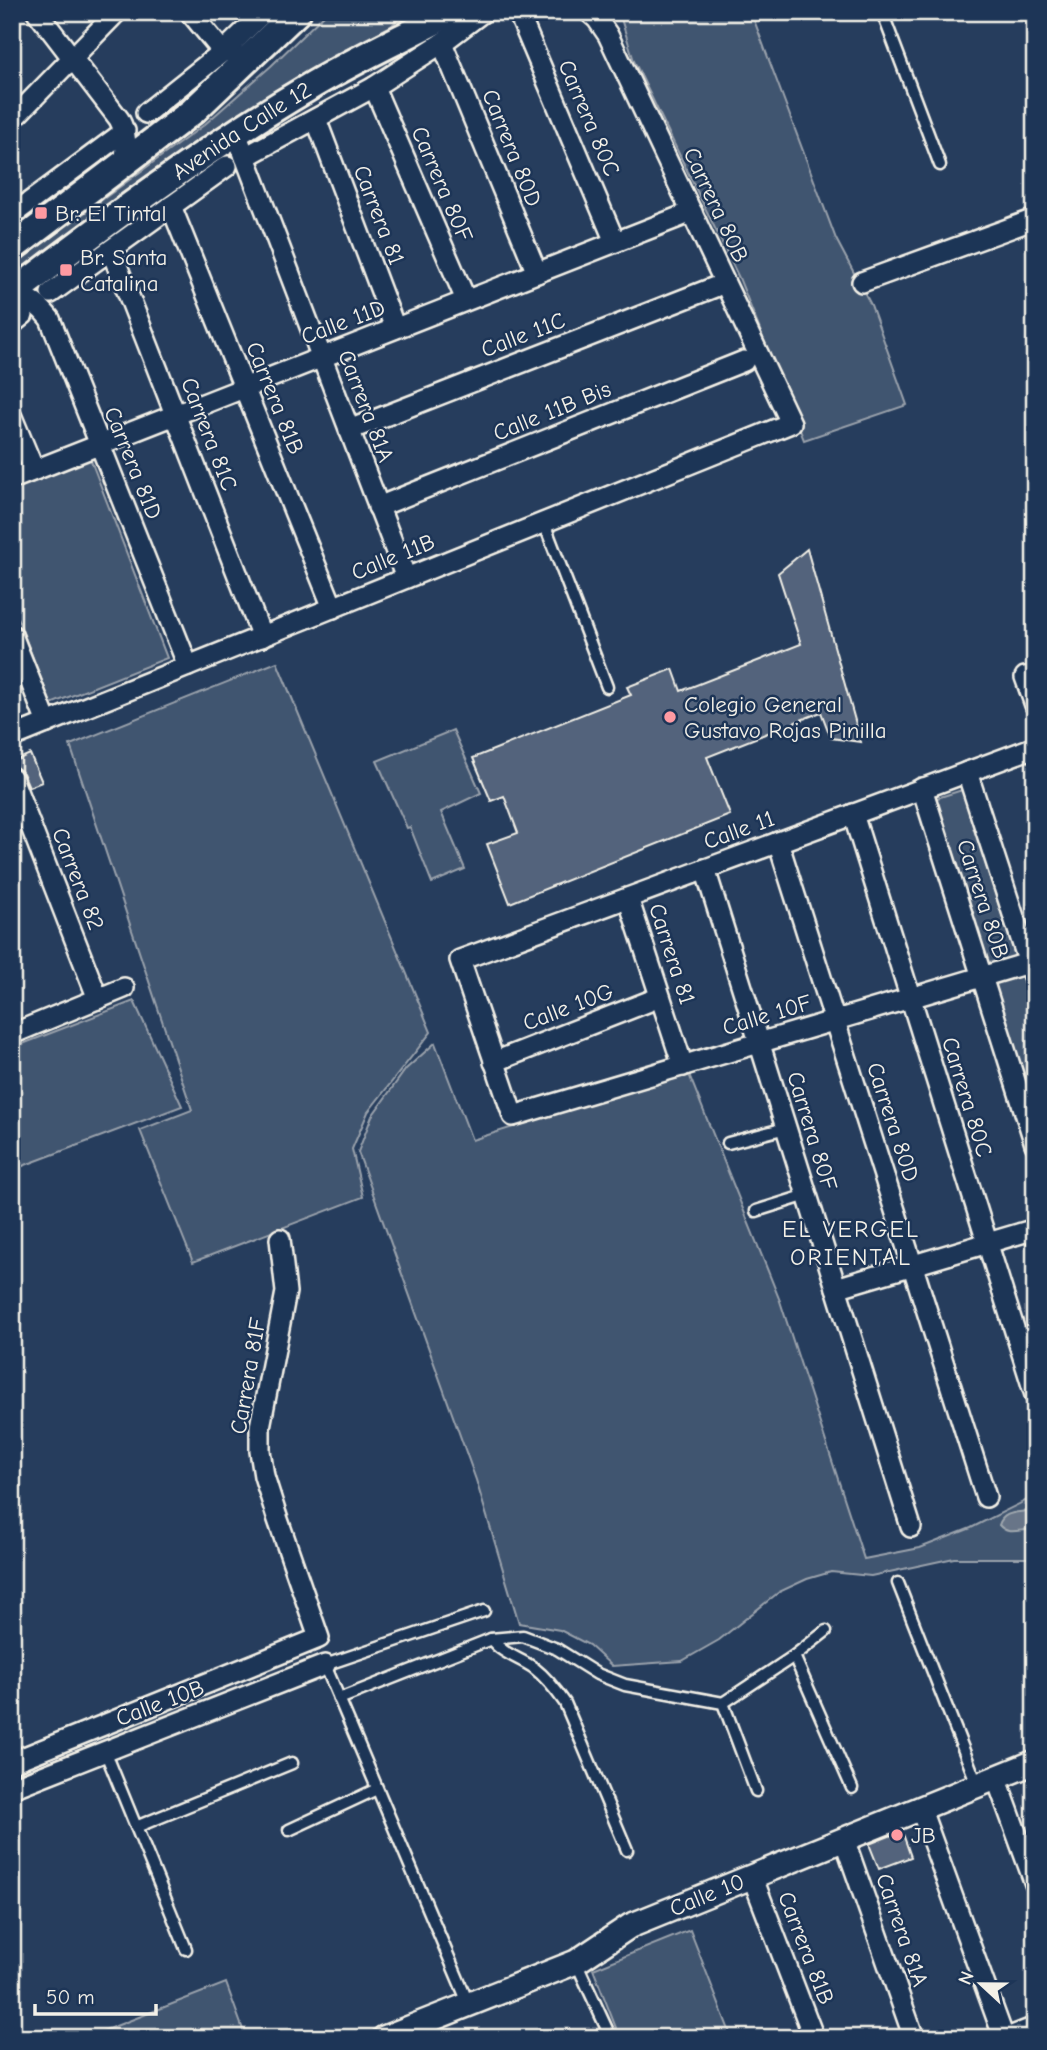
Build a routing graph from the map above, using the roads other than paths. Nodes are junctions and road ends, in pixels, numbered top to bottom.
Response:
1 (37, 12) edge
2 (117, 12) edge
3 (190, 12) edge
4 (264, 12) edge
5 (297, 12) edge
6 (417, 12) edge
7 (449, 12) edge
8 (483, 12) edge
9 (518, 12) edge
10 (589, 12) edge
11 (882, 12) edge
12 (442, 43) junction
13 (236, 55) junction
14 (73, 58) junction
15 (361, 59) junction
16 (374, 87) junction
17 (146, 113) dead end
18 (316, 119) junction
19 (12, 120) edge
20 (125, 131) junction
21 (240, 145) junction
22 (124, 164) junction
23 (940, 165) dead end
24 (227, 166) dead end
25 (171, 206) junction
26 (692, 212) junction
27 (12, 215) edge
28 (1035, 219) edge
29 (615, 242) junction
30 (12, 248) edge
31 (111, 250) junction
32 (537, 273) junction
33 (862, 282) dead end
34 (715, 287) dead end
35 (51, 293) dead end
36 (466, 300) junction
37 (16, 306) edge
38 (396, 328) junction
39 (321, 357) junction
40 (744, 361) dead end
41 (244, 388) junction
42 (175, 415) junction
43 (12, 417) edge
44 (791, 423) joint
45 (349, 430) junction
46 (100, 444) junction
47 (34, 470) junction
48 (12, 479) edge
49 (378, 507) junction
50 (544, 523) junction
51 (405, 579) junction
52 (333, 608) junction
53 (12, 635) edge
54 (262, 637) junction
55 (188, 666) junction
56 (1030, 677) edge
57 (607, 687) dead end
58 (1035, 705) edge
59 (47, 723) junction
60 (12, 737) edge
61 (1035, 747) edge
62 (967, 772) junction
63 (12, 778) edge
64 (922, 788) junction
65 (853, 814) junction
66 (778, 842) junction
67 (705, 869) junction
68 (628, 898) junction
69 (1033, 969) edge
70 (982, 977) junction
71 (124, 988) dead end
72 (660, 997) junction
73 (911, 998) junction
74 (98, 999) junction
75 (835, 1020) junction
76 (14, 1028) edge
77 (759, 1043) junction
78 (494, 1062) junction
79 (682, 1066) junction
80 (786, 1128) junction
81 (728, 1143) dead end
82 (1035, 1144) edge
83 (807, 1195) junction
84 (756, 1211) dead end
85 (1035, 1229) edge
86 (280, 1239) dead end
87 (987, 1243) junction
88 (913, 1265) junction
89 (836, 1288) junction
90 (1035, 1395) edge
91 (986, 1497) dead end
92 (911, 1527) dead end
93 (898, 1583) dead end
94 (484, 1611) dead end
95 (826, 1631) dead end
96 (319, 1638) joint
97 (491, 1639) junction
98 (794, 1656) junction
99 (325, 1665) junction
100 (339, 1699) junction
101 (723, 1703) junction
102 (105, 1751) junction
103 (12, 1762) edge
104 (1035, 1762) edge
105 (292, 1763) dead end
106 (987, 1780) junction
107 (12, 1788) edge
108 (852, 1788) dead end
109 (377, 1789) junction
110 (756, 1791) dead end
111 (920, 1807) junction
112 (136, 1827) junction
113 (289, 1830) dead end
114 (844, 1839) junction
115 (627, 1850) dead end
116 (752, 1876) junction
117 (1035, 1884) edge
118 (186, 1949) dead end
119 (576, 1962) junction
120 (469, 2005) junction
121 (1035, 2027) edge
122 (384, 2038) edge
123 (611, 2038) edge
124 (814, 2038) edge
125 (914, 2038) edge
126 (1005, 2038) edge

1 - 14 street
2 - 14 street
3 - 13 street
4 - 13 street
5 - 13 main road, Avenida Calle 12
6 - 15 main road
7 - 15 main road, Avenida Calle 12
8 - 12 street
9 - 29 street, Carrera 80C
10 - 26 street, Carrera 80B
11 - 23 lane
12 - 16 street
12 - 32 street, Carrera 80D
13 - 17 street
13 - 22 main road, Avenida Calle 12
14 - 19 street
14 - 20 street
15 - 21 main road, Avenida Calle 12
16 - 18 street
16 - 36 street, Carrera 80F
18 - 21 street
18 - 38 street, Carrera 81
20 - 22 street
20 - 27 street
21 - 37 main road, Avenida Calle 12
21 - 39 street, Carrera 81A
22 - 30 main road, Avenida Calle 12
24 - 25 street
25 - 31 street
25 - 41 street, Carrera 81B
26 - 29 street, Calle 11D
26 - 44 street, Carrera 80B
28 - 33 street
29 - 32 street, Calle 11D
31 - 35 street
31 - 42 street, Carrera 81C
32 - 36 street, Calle 11D
34 - 45 street, Calle 11C
36 - 38 street, Calle 11D
37 - 46 street, Carrera 81D
38 - 39 street, Calle 11D
39 - 41 street, Calle 11D
39 - 45 street, Carrera 81A
40 - 49 street, Calle 11B Bis
41 - 42 street, Calle 11D
41 - 52 street, Carrera 81B
42 - 46 street, Calle 11D
42 - 54 street, Carrera 81C
43 - 47 street
44 - 50 street, Calle 11B
45 - 49 street, Carrera 81A
46 - 47 street, Calle 11D
46 - 55 street, Carrera 81D
47 - 48 street, Calle 11D
49 - 51 street, Carrera 81A
50 - 51 street, Calle 11B
50 - 57 lane
51 - 52 street, Calle 11B
52 - 54 street, Calle 11B
53 - 59 street
54 - 55 street, Calle 11B
55 - 59 street, Calle 11B
56 - 58 street
59 - 60 street, Calle 11B
61 - 62 street, Calle 11
62 - 64 street, Calle 11
62 - 69 street
63 - 74 street, Carrera 82
64 - 65 street, Calle 11
64 - 70 street, Carrera 80B
65 - 66 street, Calle 11
65 - 73 street, Carrera 80C
66 - 67 street, Calle 11
66 - 75 street, Carrera 80D
67 - 68 street, Calle 11
67 - 77 street, Carrera 80F
68 - 72 street, Carrera 81
68 - 78 street, Calle 11
69 - 70 street, Calle 10F
70 - 73 street, Calle 10F
70 - 82 street, Carrera 80B
71 - 74 street
72 - 78 street, Calle 10G
72 - 79 street, Carrera 81
73 - 75 street, Calle 10F
73 - 87 street, Carrera 80C
74 - 76 street
75 - 77 street, Calle 10F
75 - 88 street, Carrera 80D
77 - 79 street, Calle 10F
77 - 80 street, Carrera 80F
78 - 79 street, Calle 10F
80 - 81 lane
80 - 83 street, Carrera 80F
83 - 84 lane
83 - 89 street, Carrera 80F
85 - 87 street
86 - 96 street, Carrera 81F
87 - 88 street
87 - 90 street, Carrera 80C
88 - 89 street
88 - 91 street, Carrera 80D
89 - 92 street, Carrera 80F
93 - 106 lane
94 - 99 lane
95 - 98 lane
96 - 103 street, Calle 10B
97 - 100 lane
97 - 101 lane
97 - 115 lane
98 - 101 lane
98 - 108 lane
99 - 100 lane
99 - 102 street, Calle 10B
100 - 109 lane
101 - 110 lane
102 - 107 street, Calle 10B
102 - 112 lane
104 - 106 street, Calle 10
105 - 112 lane
106 - 111 street, Calle 10
106 - 117 street
109 - 113 lane
109 - 120 lane
111 - 114 street, Calle 10
111 - 126 street
112 - 118 lane
114 - 116 street, Calle 10
114 - 125 street, Carrera 81A
116 - 119 street, Calle 10
116 - 124 street, Carrera 81B
119 - 120 street, Calle 10
119 - 123 lane
120 - 122 street, Calle 10
121 - 126 street

